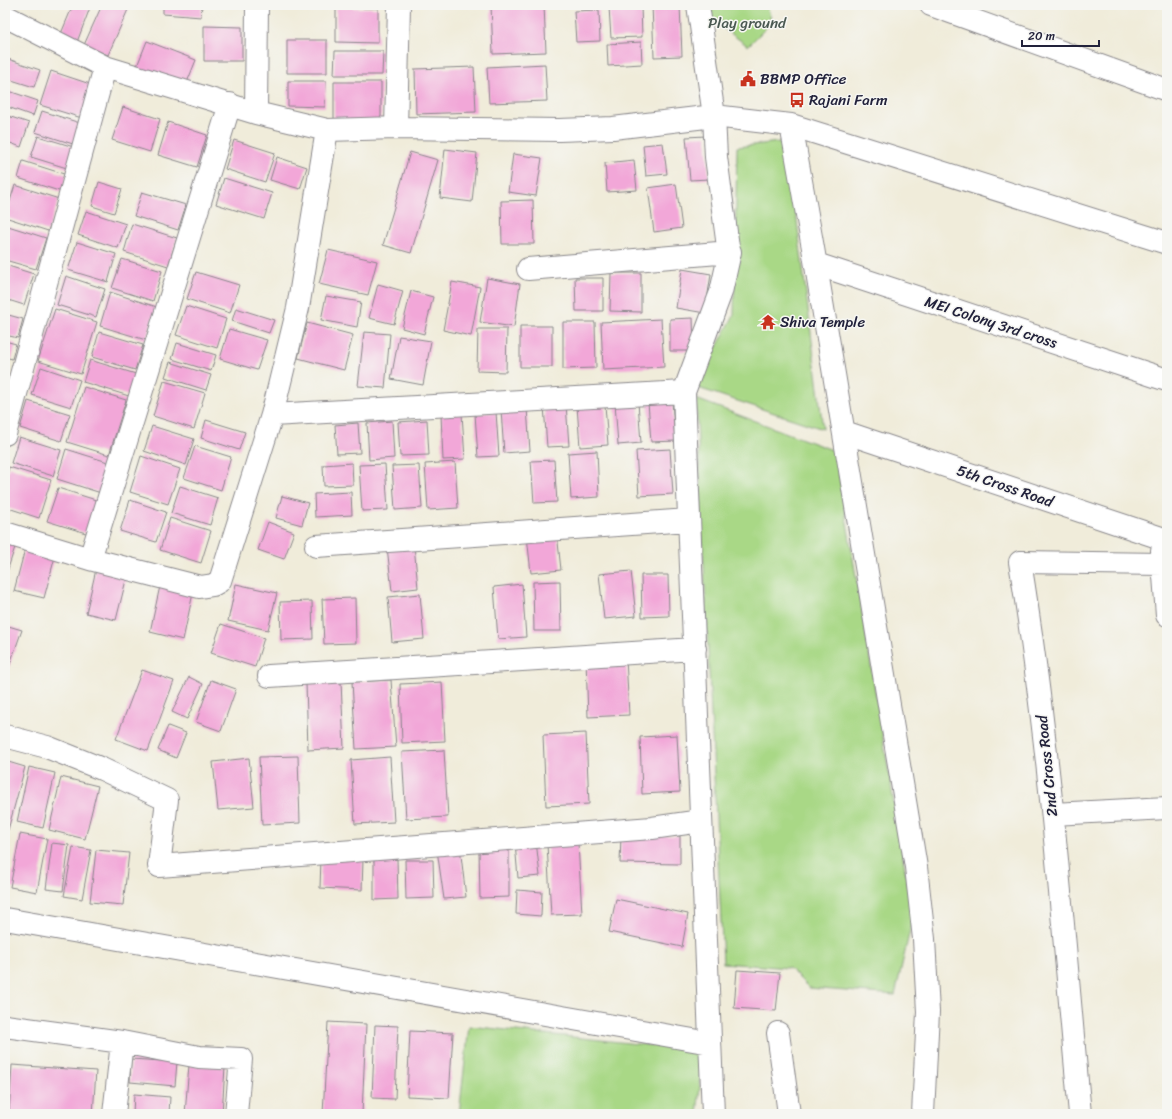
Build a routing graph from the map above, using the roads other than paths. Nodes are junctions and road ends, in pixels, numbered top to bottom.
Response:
1 (257, 5) edge
2 (399, 5) edge
3 (698, 5) edge
4 (931, 5) edge
5 (5, 16) edge
6 (105, 67) junction
7 (1167, 90) edge
8 (230, 104) junction
9 (256, 113) junction
10 (714, 116) junction
11 (790, 124) junction
12 (396, 128) junction
13 (327, 130) junction
14 (1167, 243) edge
15 (730, 252) junction
16 (816, 264) junction
17 (528, 269) dead end
18 (1167, 380) edge
19 (684, 392) junction
20 (272, 415) junction
21 (844, 432) junction
22 (5, 434) edge
23 (689, 520) junction
24 (5, 533) edge
25 (1164, 539) edge
26 (316, 546) dead end
27 (90, 559) junction
28 (1163, 564) junction
29 (1167, 615) edge
30 (695, 649) junction
31 (269, 676) dead end
32 (5, 736) edge
33 (1167, 808) edge
34 (1053, 814) junction
35 (701, 821) junction
36 (5, 919) edge
37 (5, 1026) edge
38 (778, 1033) dead end
39 (122, 1042) junction
40 (710, 1043) junction
41 (114, 1114) edge
42 (236, 1114) edge
43 (713, 1114) edge
44 (788, 1114) edge
45 (923, 1114) edge
46 (1080, 1114) edge

1 - 9 street
2 - 12 street
3 - 10 street
4 - 7 street
5 - 6 street
6 - 8 street
6 - 22 street
8 - 9 street
8 - 27 street
9 - 13 street
10 - 11 street
10 - 12 street
10 - 15 street
11 - 14 street
11 - 16 street
12 - 13 street
13 - 20 street
15 - 17 street
15 - 19 street
16 - 18 street, MEI Colony 3rd cross
16 - 21 street
19 - 20 street
19 - 23 street
20 - 27 street
21 - 25 street, 5th Cross Road
21 - 45 street
23 - 26 street
23 - 30 street
24 - 27 street
25 - 28 street
28 - 29 street
28 - 34 street, 2nd Cross Road
30 - 31 street
30 - 35 street
32 - 35 street
33 - 34 street
34 - 46 street, 2nd Cross Road
35 - 40 street
36 - 40 street
37 - 39 street
38 - 44 street
39 - 41 street
39 - 42 street
40 - 43 street

